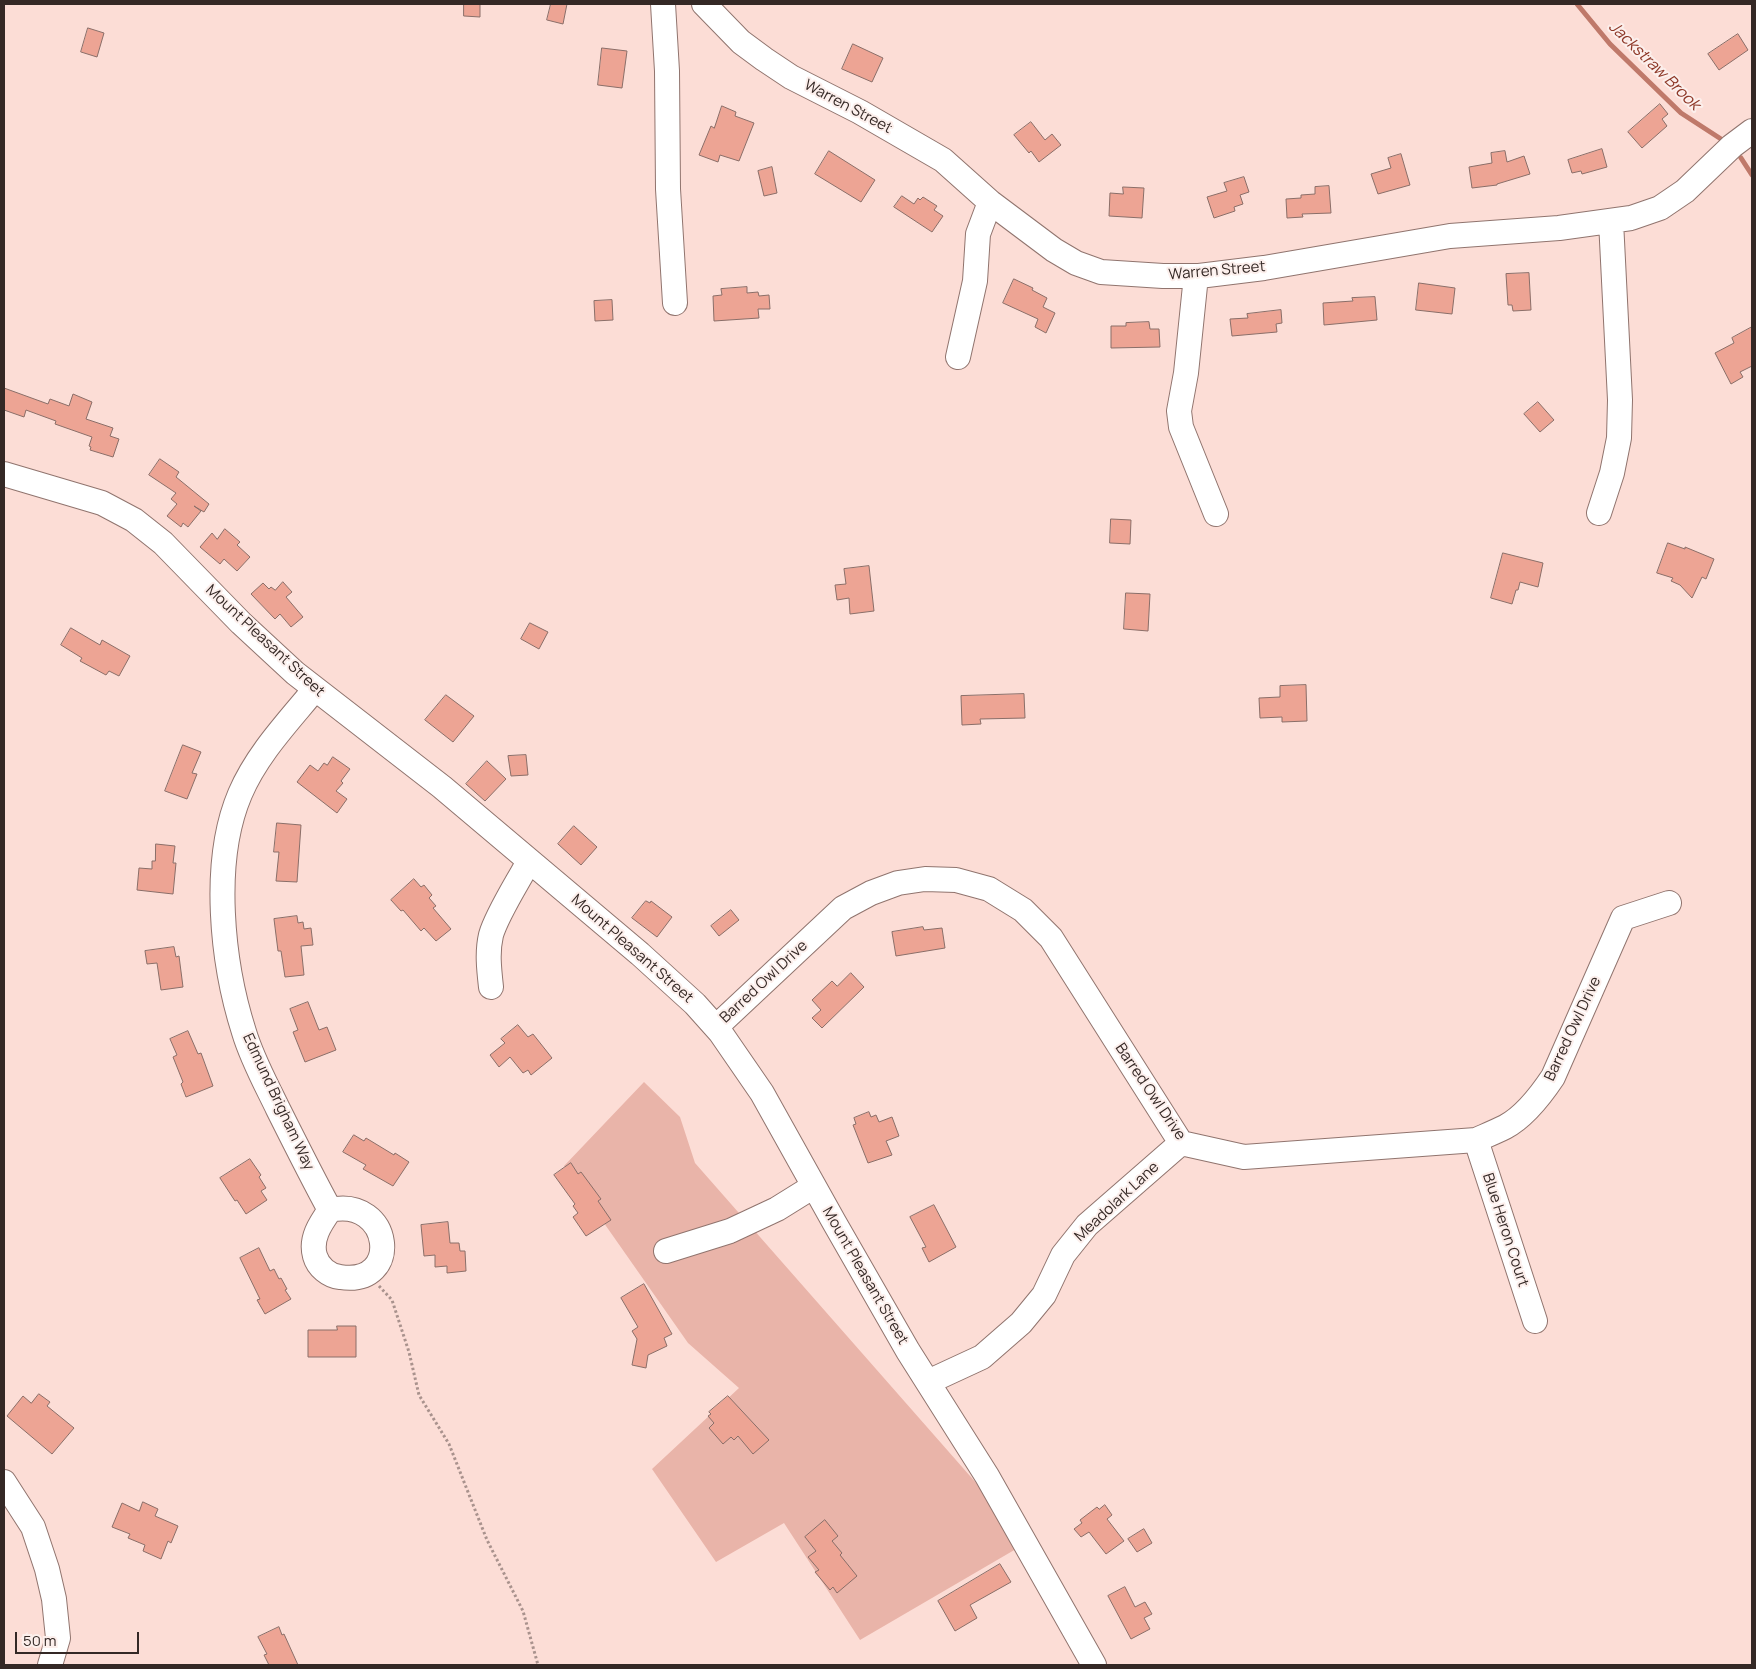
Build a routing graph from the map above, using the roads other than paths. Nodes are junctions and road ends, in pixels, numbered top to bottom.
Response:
1 (664, 4) edge
2 (704, 4) edge
3 (1752, 131) edge
4 (990, 202) junction
5 (1611, 221) junction
6 (1196, 276) junction
7 (675, 303) dead end
8 (958, 357) dead end
9 (4, 474) edge
10 (1599, 513) dead end
11 (1216, 514) dead end
12 (315, 689) junction
13 (529, 861) junction
14 (1669, 903) dead end
15 (491, 987) dead end
16 (716, 1027) junction
17 (1476, 1140) junction
18 (1182, 1143) junction
19 (814, 1186) junction
20 (330, 1210) junction
21 (666, 1251) dead end
22 (1535, 1321) dead end
23 (928, 1382) junction
24 (4, 1482) edge
25 (50, 1665) edge
26 (1094, 1665) edge

1 - 7 street
2 - 4 street, Warren Street
3 - 5 street, Warren Street
4 - 6 street, Warren Street
4 - 8 street
5 - 6 street, Warren Street
5 - 10 street
6 - 11 street
9 - 12 street, Mount Pleasant Street
12 - 13 street, Mount Pleasant Street
12 - 20 street, Edmund Brigham Way
13 - 15 street
13 - 16 street, Mount Pleasant Street
14 - 17 street, Barred Owl Drive
16 - 18 street, Barred Owl Drive
16 - 19 street, Mount Pleasant Street
17 - 18 street, Barred Owl Drive
17 - 22 street, Blue Heron Court
18 - 23 street, Meadolark Lane
19 - 21 street
19 - 23 street, Mount Pleasant Street
20 - 20 street
23 - 26 street, Mount Pleasant Street
24 - 25 street

